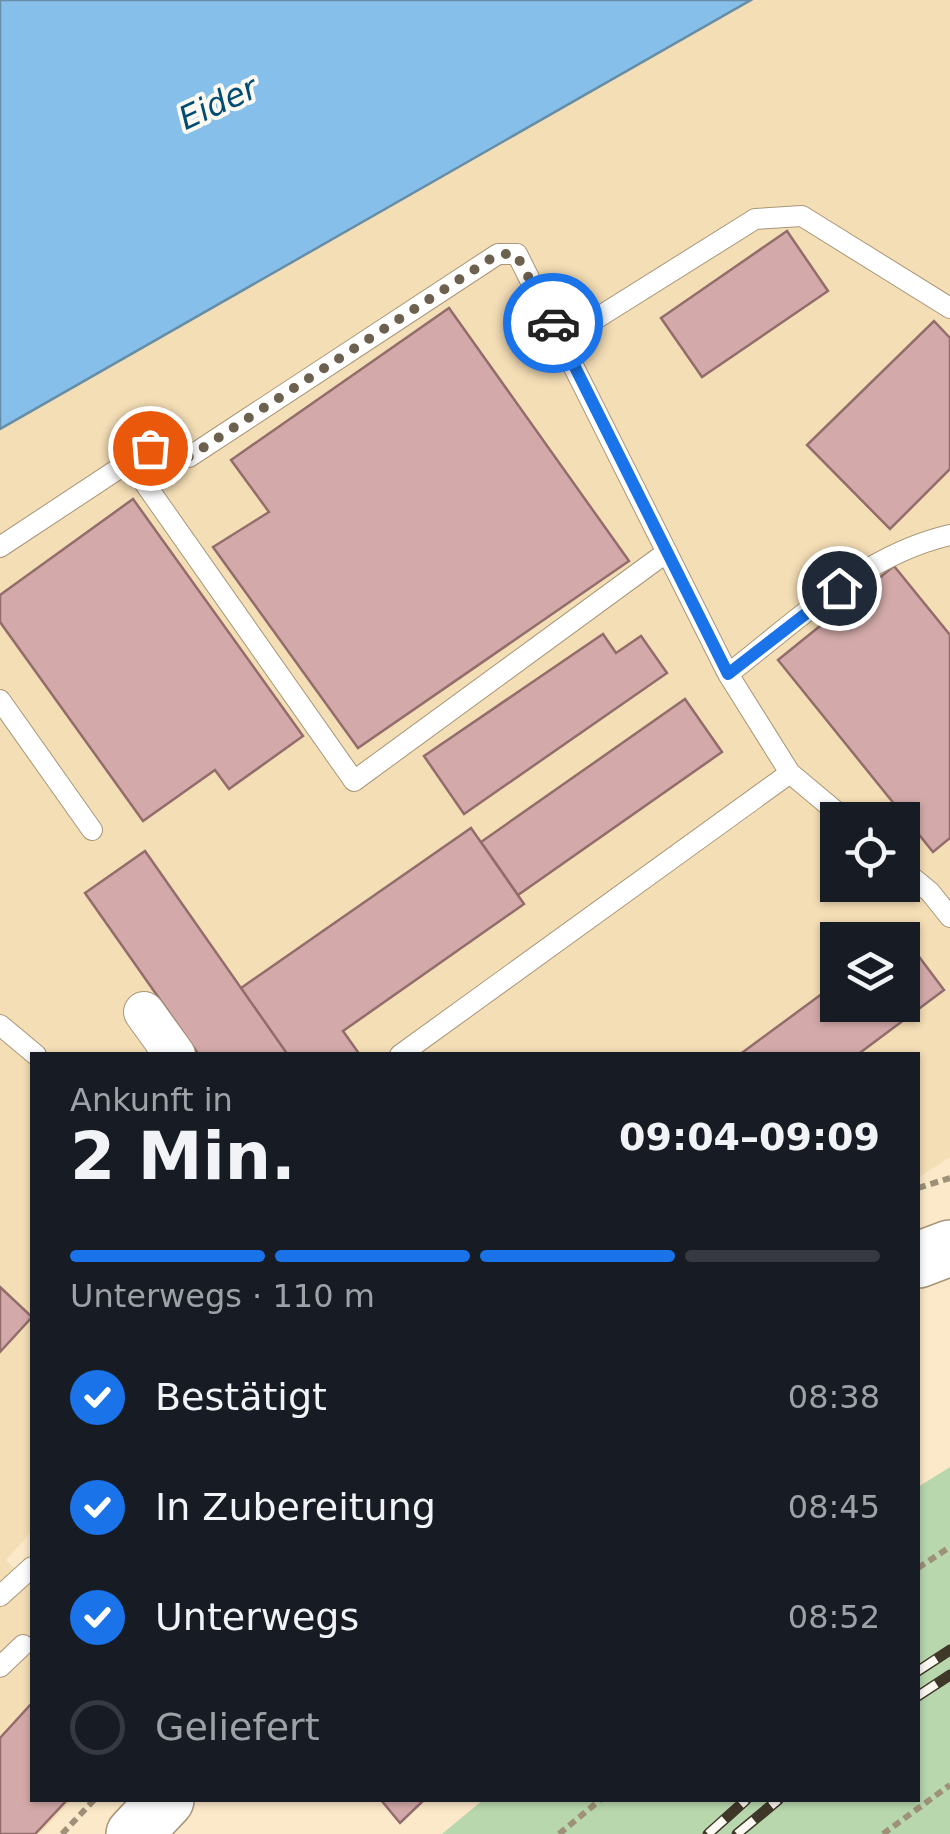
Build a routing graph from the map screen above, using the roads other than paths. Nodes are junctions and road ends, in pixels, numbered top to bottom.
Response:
1 (950, 308) edge
2 (562, 340) junction
3 (129, 462) junction
4 (950, 535) edge
5 (0, 547) edge
6 (667, 552) junction
7 (728, 674) junction
8 (0, 700) edge
9 (790, 773) junction
10 (825, 802) edge
11 (92, 830) dead end
12 (920, 884) edge
13 (950, 918) edge
14 (144, 1012) dead end
15 (0, 1025) edge
16 (32, 1052) edge
17 (173, 1052) edge
18 (404, 1052) edge
19 (950, 1248) edge
20 (920, 1259) edge
21 (30, 1569) edge
22 (0, 1596) edge
23 (22, 1645) dead end
24 (0, 1668) edge
25 (164, 1802) edge
26 (134, 1834) edge

1 - 2 lane
2 - 3 lane
2 - 6 lane
3 - 5 lane
3 - 6 lane
4 - 7 lane
6 - 7 lane
7 - 9 lane
8 - 11 lane
9 - 10 lane
9 - 18 lane
12 - 13 lane
14 - 17 street
15 - 16 lane
19 - 20 main road
21 - 22 lane
23 - 24 lane
25 - 26 main road

